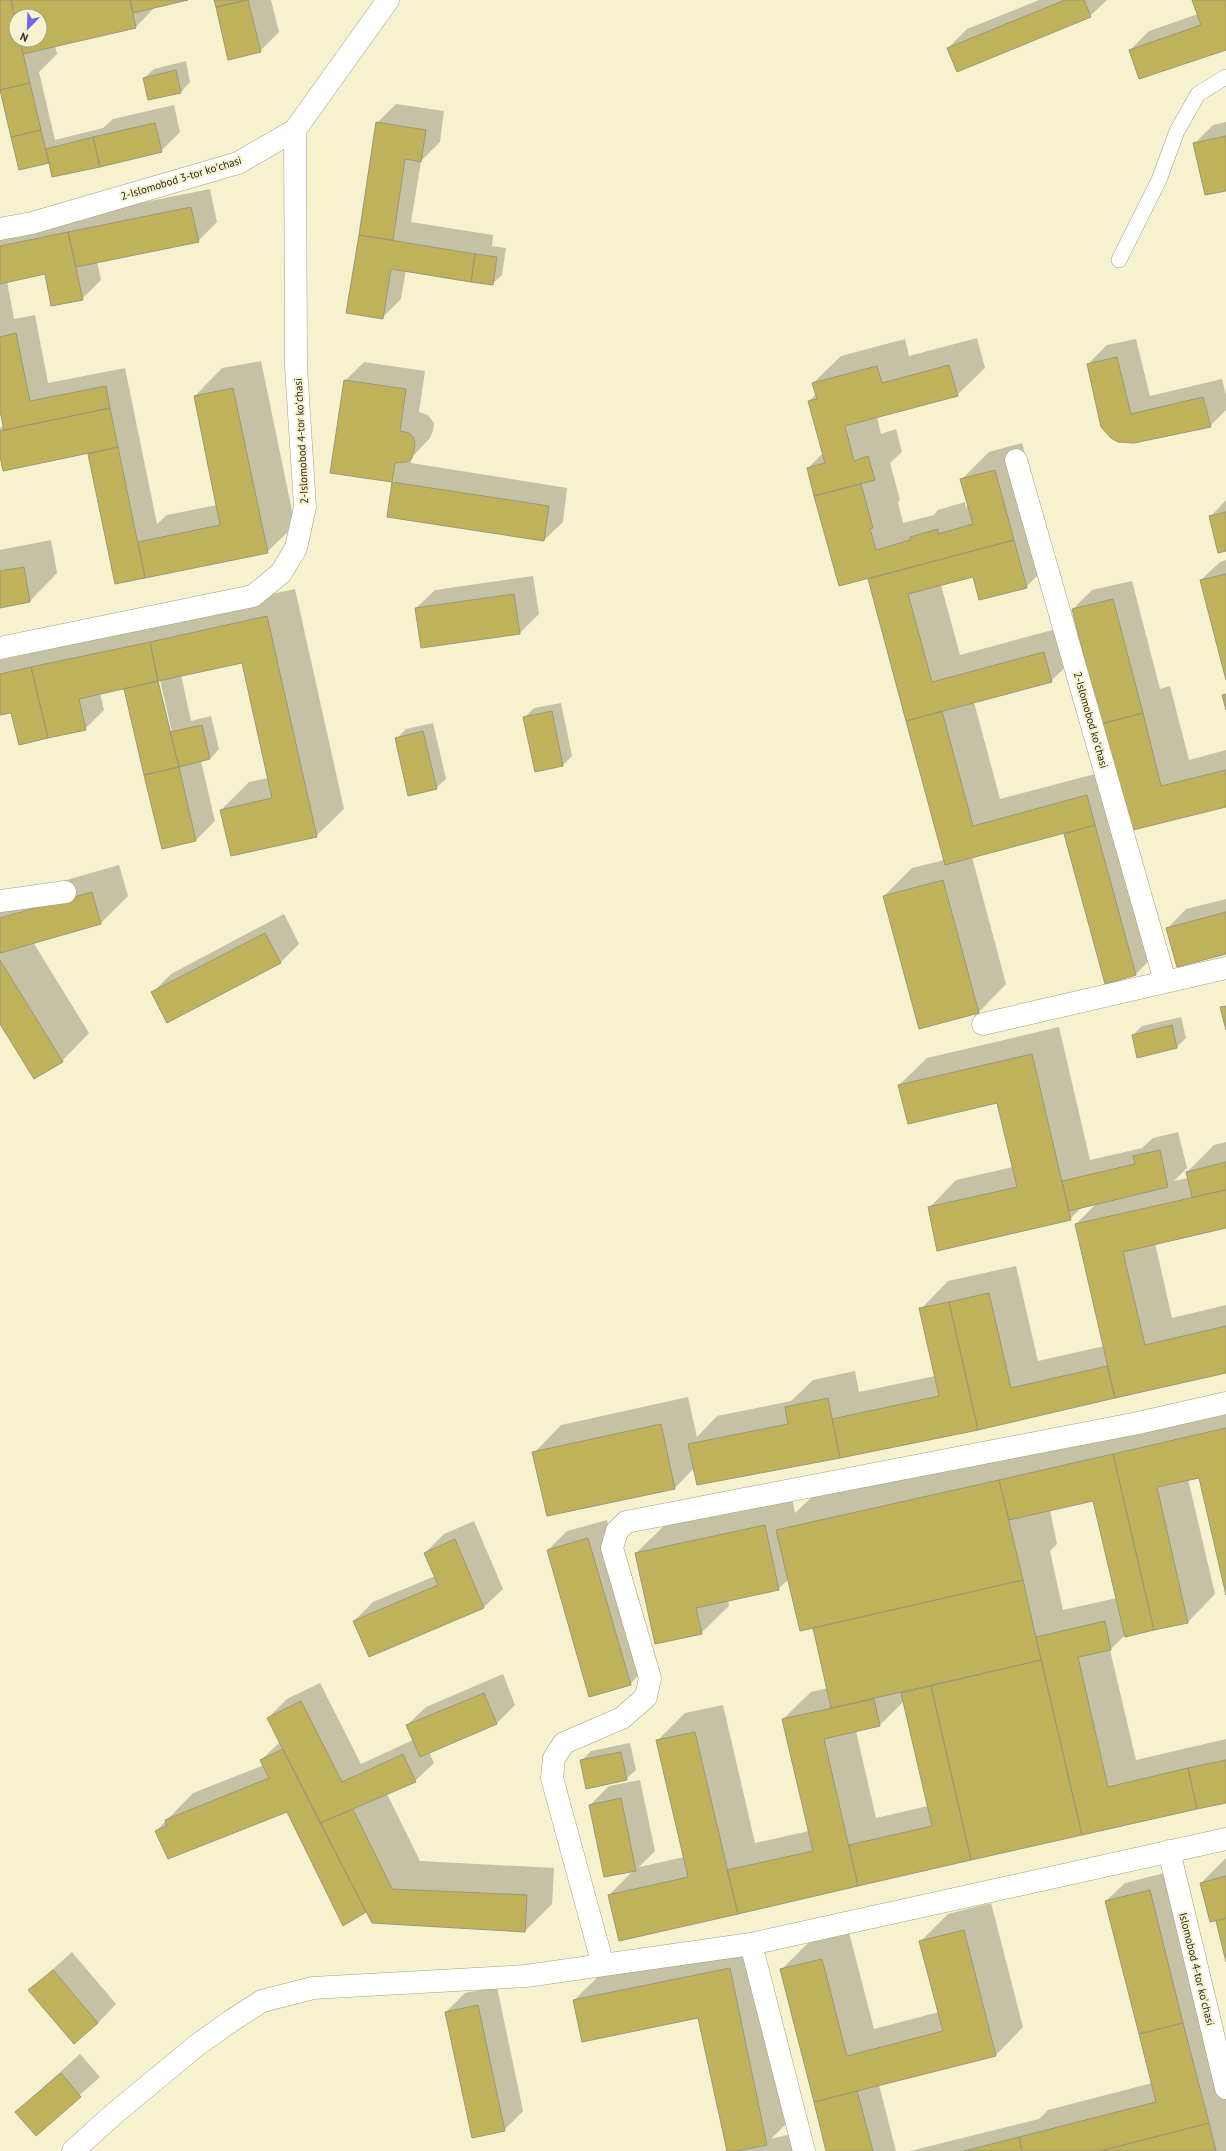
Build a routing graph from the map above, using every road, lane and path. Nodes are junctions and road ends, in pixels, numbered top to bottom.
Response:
1 (388, 0) edge
2 (1226, 77) edge
3 (295, 130) junction
4 (0, 229) edge
5 (1119, 260) dead end
6 (1016, 460) dead end
7 (0, 648) edge
8 (65, 892) dead end
9 (0, 902) edge
10 (1226, 968) edge
11 (1165, 981) junction
12 (983, 1024) dead end
13 (1226, 1403) edge
14 (1226, 1839) edge
15 (1169, 1851) junction
16 (751, 1944) junction
17 (603, 1965) junction
18 (1226, 2088) edge
19 (73, 2151) edge
20 (804, 2151) edge

1 - 3 street, 2-Islomobod 3-tor koʻchasi
2 - 5 lane
3 - 4 street, 2-Islomobod 3-tor koʻchasi
3 - 7 street, 2-Islomobod 4-tor koʻchasi
6 - 11 street, 2-Islomobod koʻchasi
8 - 9 street
10 - 11 street
11 - 12 street
13 - 17 street
14 - 15 street
15 - 16 street
15 - 18 street, Islomobod 4-tor koʻchasi
16 - 17 street
16 - 20 street
17 - 19 street

